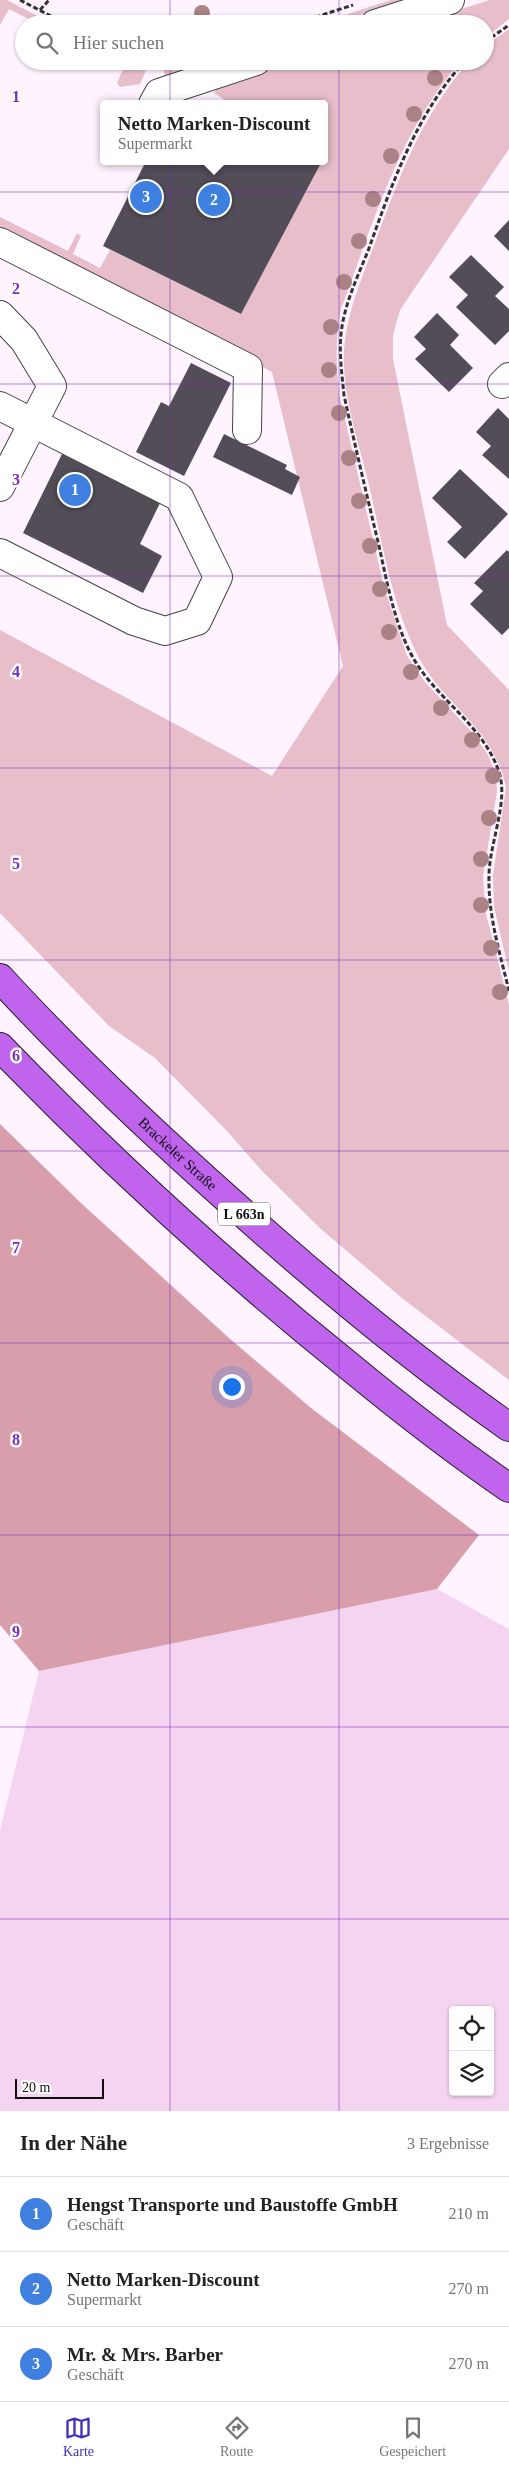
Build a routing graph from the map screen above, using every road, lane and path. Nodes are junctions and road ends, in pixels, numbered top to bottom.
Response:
1 (20, 0) edge
2 (49, 0) edge
3 (450, 0) edge
4 (40, 10) junction
5 (367, 13) edge
6 (49, 15) edge
7 (354, 15) edge
8 (509, 25) edge
9 (494, 36) edge
10 (229, 70) edge
11 (458, 70) edge
12 (155, 100) edge
13 (0, 242) edge
14 (0, 315) edge
15 (0, 406) edge
16 (32, 422) junction
17 (247, 430) dead end
18 (0, 487) edge
19 (0, 553) edge
20 (0, 978) edge
21 (509, 991) edge
22 (0, 1047) edge
23 (509, 1427) edge
24 (509, 1488) edge

1 - 4 path
2 - 4 path
3 - 5 lane
4 - 6 path
5 - 7 path
8 - 9 path
10 - 12 lane
11 - 21 path
13 - 17 lane
14 - 16 lane
15 - 16 lane
16 - 18 lane
16 - 19 lane
20 - 23 highway, Brackeler Straße / L 663n
22 - 24 highway

